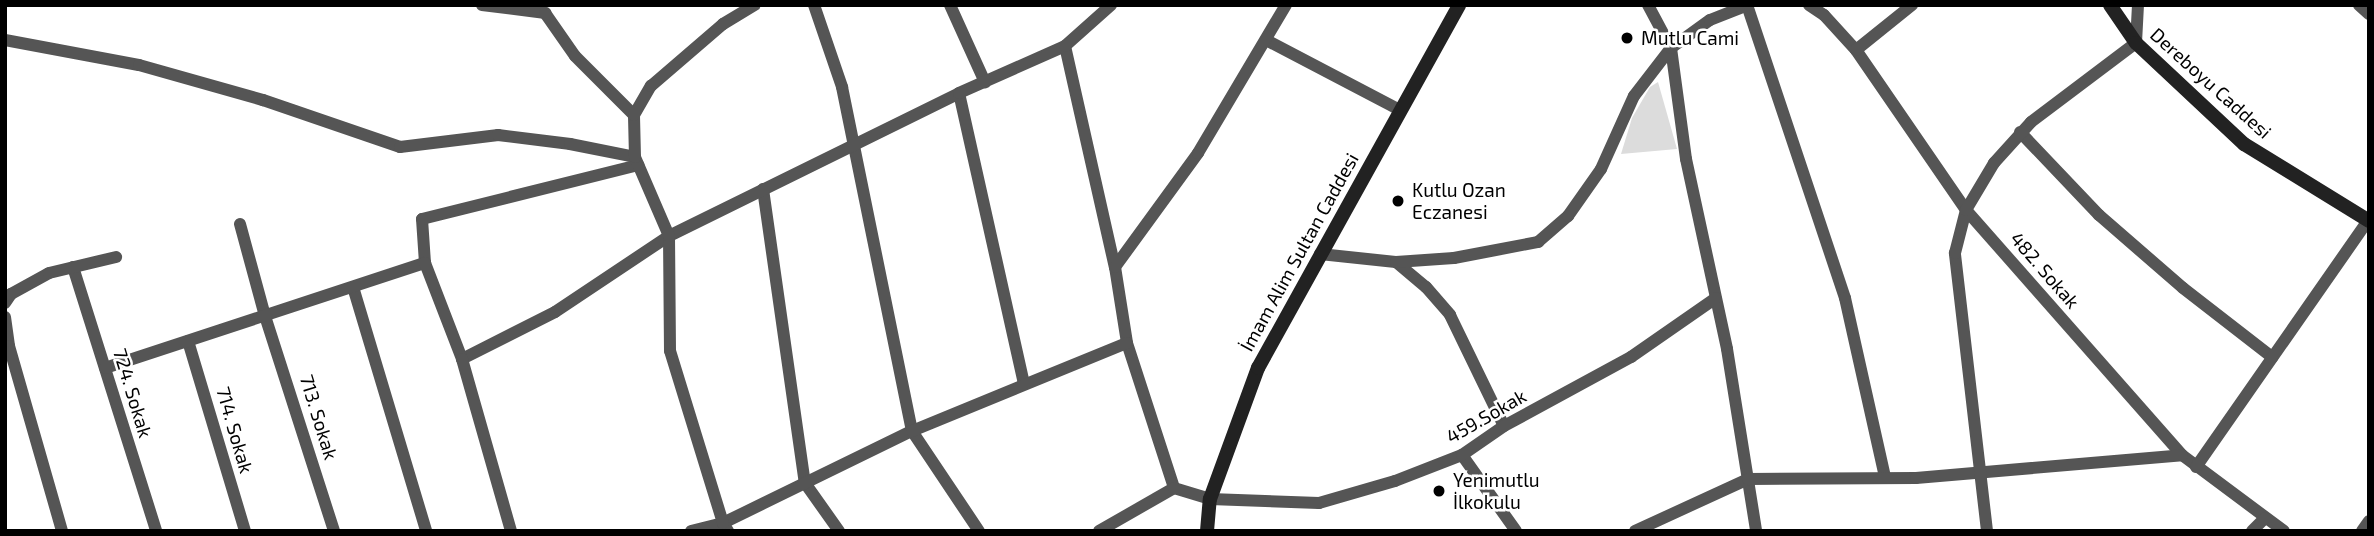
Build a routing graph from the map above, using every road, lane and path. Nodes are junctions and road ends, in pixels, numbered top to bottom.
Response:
1 (482, 5) edge
2 (755, 5) edge
3 (814, 5) edge
4 (950, 5) edge
5 (1111, 5) edge
6 (1286, 5) edge
7 (1459, 5) edge
8 (1648, 5) edge
9 (1747, 5) edge
10 (1809, 5) edge
11 (1912, 5) edge
12 (2110, 5) edge
13 (2138, 5) edge
14 (2359, 5) edge
15 (2369, 14) edge
16 (5, 40) edge
17 (1266, 40) junction
18 (2136, 43) junction
19 (1065, 46) junction
20 (1671, 48) junction
21 (1856, 50) junction
22 (985, 82) junction
23 (959, 93) junction
24 (1399, 110) junction
25 (634, 115) junction
26 (2020, 132) junction
27 (853, 145) junction
28 (637, 161) junction
29 (763, 189) junction
30 (1966, 210) junction
31 (2369, 220) edge
32 (240, 224) dead end
33 (668, 236) junction
34 (1320, 254) junction
35 (116, 257) dead end
36 (1396, 262) junction
37 (425, 263) junction
38 (73, 267) junction
39 (1115, 267) junction
40 (354, 287) junction
41 (1716, 298) junction
42 (5, 303) edge
43 (265, 316) junction
44 (5, 317) edge
45 (188, 341) junction
46 (1127, 342) junction
47 (2272, 358) junction
48 (462, 359) junction
49 (105, 368) junction
50 (1024, 384) junction
51 (1504, 426) junction
52 (912, 431) junction
53 (1462, 455) junction
54 (2182, 455) junction
55 (2196, 467) junction
56 (1980, 473) junction
57 (1885, 477) junction
58 (1748, 480) junction
59 (805, 483) junction
60 (1174, 488) junction
61 (1210, 499) junction
62 (2265, 517) junction
63 (2369, 521) edge
64 (725, 527) edge
65 (62, 531) edge
66 (156, 531) edge
67 (244, 531) edge
68 (334, 531) edge
69 (426, 531) edge
70 (511, 531) edge
71 (691, 531) edge
72 (839, 531) edge
73 (979, 531) edge
74 (1099, 531) edge
75 (1207, 531) edge
76 (1516, 531) edge
77 (1635, 531) edge
78 (1756, 531) edge
79 (1987, 531) edge
80 (2252, 531) edge
81 (2284, 531) edge
82 (2362, 531) edge

1 - 25 street
2 - 25 street
3 - 27 street
4 - 22 street
5 - 19 street
6 - 17 street
7 - 24 street, İmam Alim Sultan Caddesi
8 - 20 street
9 - 20 street
9 - 57 street
10 - 21 street, 482. Sokak
11 - 21 street
12 - 18 street, Dereboyu Caddesi
13 - 18 street
14 - 15 street
16 - 28 street
17 - 24 street
17 - 39 street
18 - 26 street
18 - 31 street, Dereboyu Caddesi
19 - 22 street
19 - 39 street
20 - 36 street
20 - 41 street
21 - 30 street, 482. Sokak
22 - 23 street
23 - 27 street
23 - 50 street
24 - 34 street, İmam Alim Sultan Caddesi
25 - 28 street
26 - 30 street
26 - 47 street
27 - 29 street
27 - 52 street
28 - 33 street
28 - 37 street
29 - 33 street
29 - 59 street
30 - 54 street, 482. Sokak
30 - 56 street
31 - 47 street
32 - 43 street, 713. Sokak
33 - 48 street
33 - 64 street
34 - 36 street
34 - 61 street, İmam Alim Sultan Caddesi
35 - 38 street
36 - 51 street
37 - 40 street
37 - 48 street
38 - 42 street
38 - 49 street, 724. Sokak
39 - 46 street
40 - 43 street
40 - 69 street
41 - 51 street, 459.Sokak
41 - 58 street
43 - 45 street
43 - 68 street, 713. Sokak
44 - 65 street
45 - 49 street
45 - 67 street, 714. Sokak
46 - 50 street
46 - 60 street
47 - 55 street
48 - 70 street
49 - 66 street, 724. Sokak
50 - 52 street
51 - 53 street, 459.Sokak
52 - 59 street
52 - 73 street
53 - 61 street, 459.Sokak
53 - 76 street
54 - 55 street, 482. Sokak
54 - 56 street
55 - 62 street, 482. Sokak
56 - 57 street
56 - 79 street
57 - 58 street
58 - 77 street
58 - 78 street
59 - 64 street
59 - 72 street
60 - 61 street, 459.Sokak
60 - 74 street
61 - 75 street, İmam Alim Sultan Caddesi
62 - 80 street
62 - 81 street, 482. Sokak
63 - 82 street
64 - 71 street

